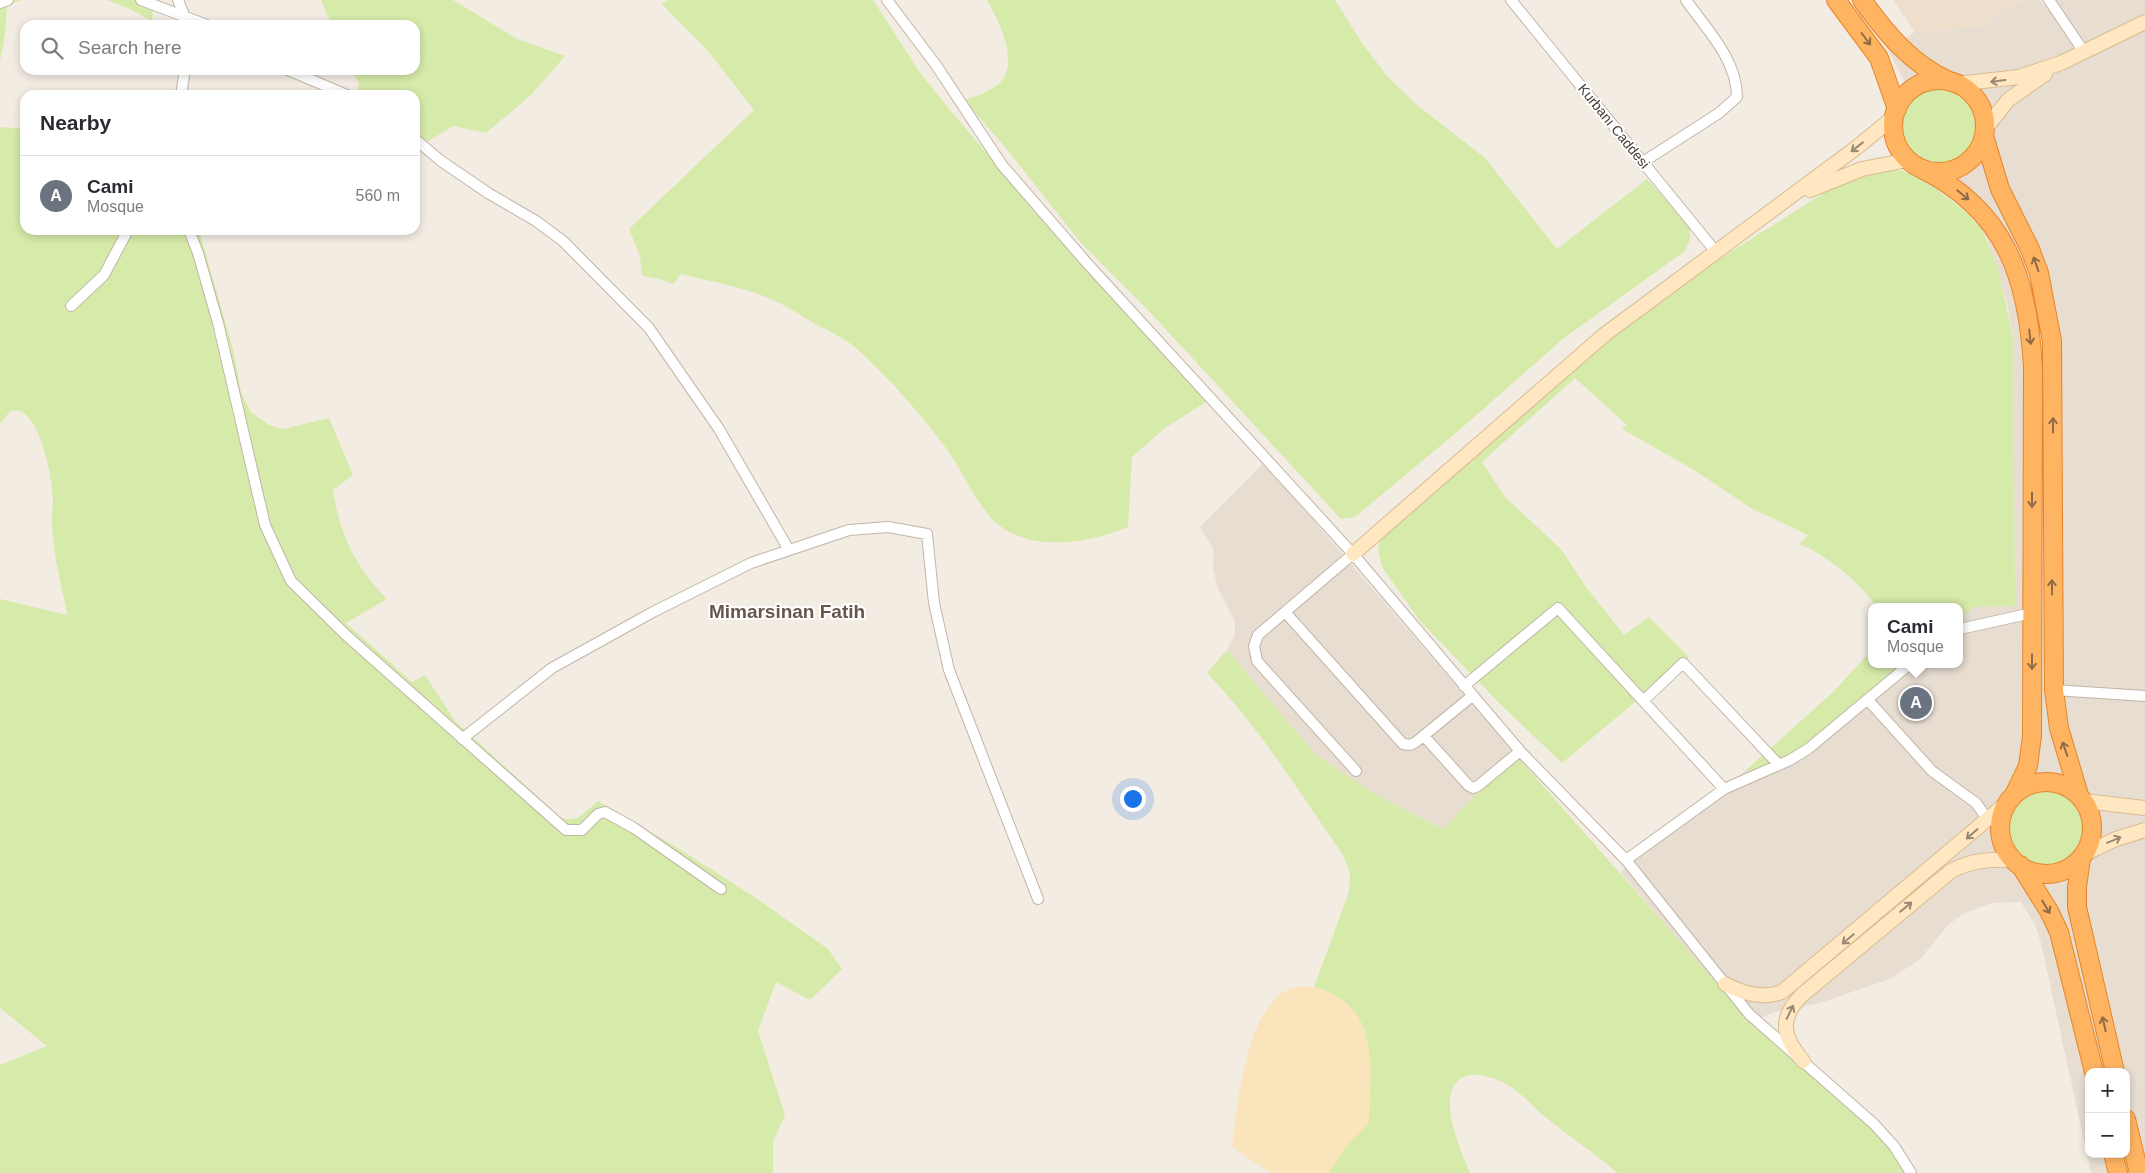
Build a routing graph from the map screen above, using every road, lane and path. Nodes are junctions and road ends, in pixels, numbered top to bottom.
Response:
1 (8, 0) edge
2 (141, 0) edge
3 (178, 0) edge
4 (886, 0) edge
5 (1511, 0) edge
6 (1686, 0) edge
7 (1836, 0) edge
8 (1862, 0) edge
9 (2049, 0) edge
10 (0, 2) edge
11 (185, 20) edge
12 (2145, 22) edge
13 (2084, 52) junction
14 (2061, 63) junction
15 (184, 75) edge
16 (300, 75) edge
17 (1953, 83) junction
18 (182, 90) edge
19 (335, 90) edge
20 (1896, 113) junction
21 (1985, 132) junction
22 (420, 143) edge
23 (1643, 162) junction
24 (1915, 165) junction
25 (1788, 199) junction
26 (125, 235) edge
27 (191, 235) edge
28 (1716, 252) junction
29 (71, 306) dead end
30 (789, 550) junction
31 (1353, 554) junction
32 (1285, 612) junction
33 (2032, 613) junction
34 (1963, 628) edge
35 (1905, 668) edge
36 (1464, 686) junction
37 (2054, 690) junction
38 (1472, 696) junction
39 (2145, 696) edge
40 (1643, 700) junction
41 (1868, 700) junction
42 (1424, 736) junction
43 (462, 739) junction
44 (1520, 751) junction
45 (1779, 765) junction
46 (1356, 771) dead end
47 (1724, 790) junction
48 (2011, 798) junction
49 (2082, 798) junction
50 (2145, 808) edge
51 (1988, 820) junction
52 (2145, 830) edge
53 (2082, 856) junction
54 (1626, 860) junction
55 (2017, 863) junction
56 (721, 889) dead end
57 (1038, 899) dead end
58 (1724, 984) junction
59 (1803, 1061) junction
60 (2093, 1068) edge
61 (2115, 1068) edge
62 (2130, 1136) edge
63 (2114, 1158) edge
64 (1911, 1173) edge
65 (2118, 1173) edge
66 (2139, 1173) edge

1 - 10 street
2 - 11 street
3 - 11 street
4 - 31 street
5 - 23 street, Kurbanı Caddesi
6 - 23 street
7 -> 20 highway
8 - 17 highway
9 - 13 street
12 - 13 street
13 - 14 street
14 -> 17 street
14 - 21 street
15 - 18 street
16 - 19 street
17 - 20 highway
17 - 21 highway
20 - 24 highway
20 -> 25 street
21 - 24 highway
37 -> 21 highway
22 - 30 street
23 - 28 street, Kurbanı Caddesi
24 - 25 street
24 -> 33 highway
25 - 28 street
26 - 29 street
27 - 43 street
28 - 31 street
30 - 43 street
30 - 57 street
31 - 32 street
31 - 36 street
32 - 42 street
32 - 46 street
33 - 34 street
33 -> 48 highway
35 - 41 street
36 - 38 street
36 - 40 street
37 - 39 street
49 -> 37 highway
38 - 42 street
38 - 44 street
40 - 45 street
40 - 47 street
41 - 45 street
41 - 51 street
42 - 44 street
43 - 56 street
44 - 54 street
45 - 47 street
47 - 54 street
48 - 49 highway
48 - 51 street
48 - 55 highway
49 - 50 street
49 - 53 highway
51 -> 58 street
53 -> 52 street
53 - 55 highway
61 -> 53 highway
54 - 58 street
59 -> 55 street
55 -> 60 highway
58 - 59 street
59 - 64 street
62 - 66 highway
63 - 65 highway

